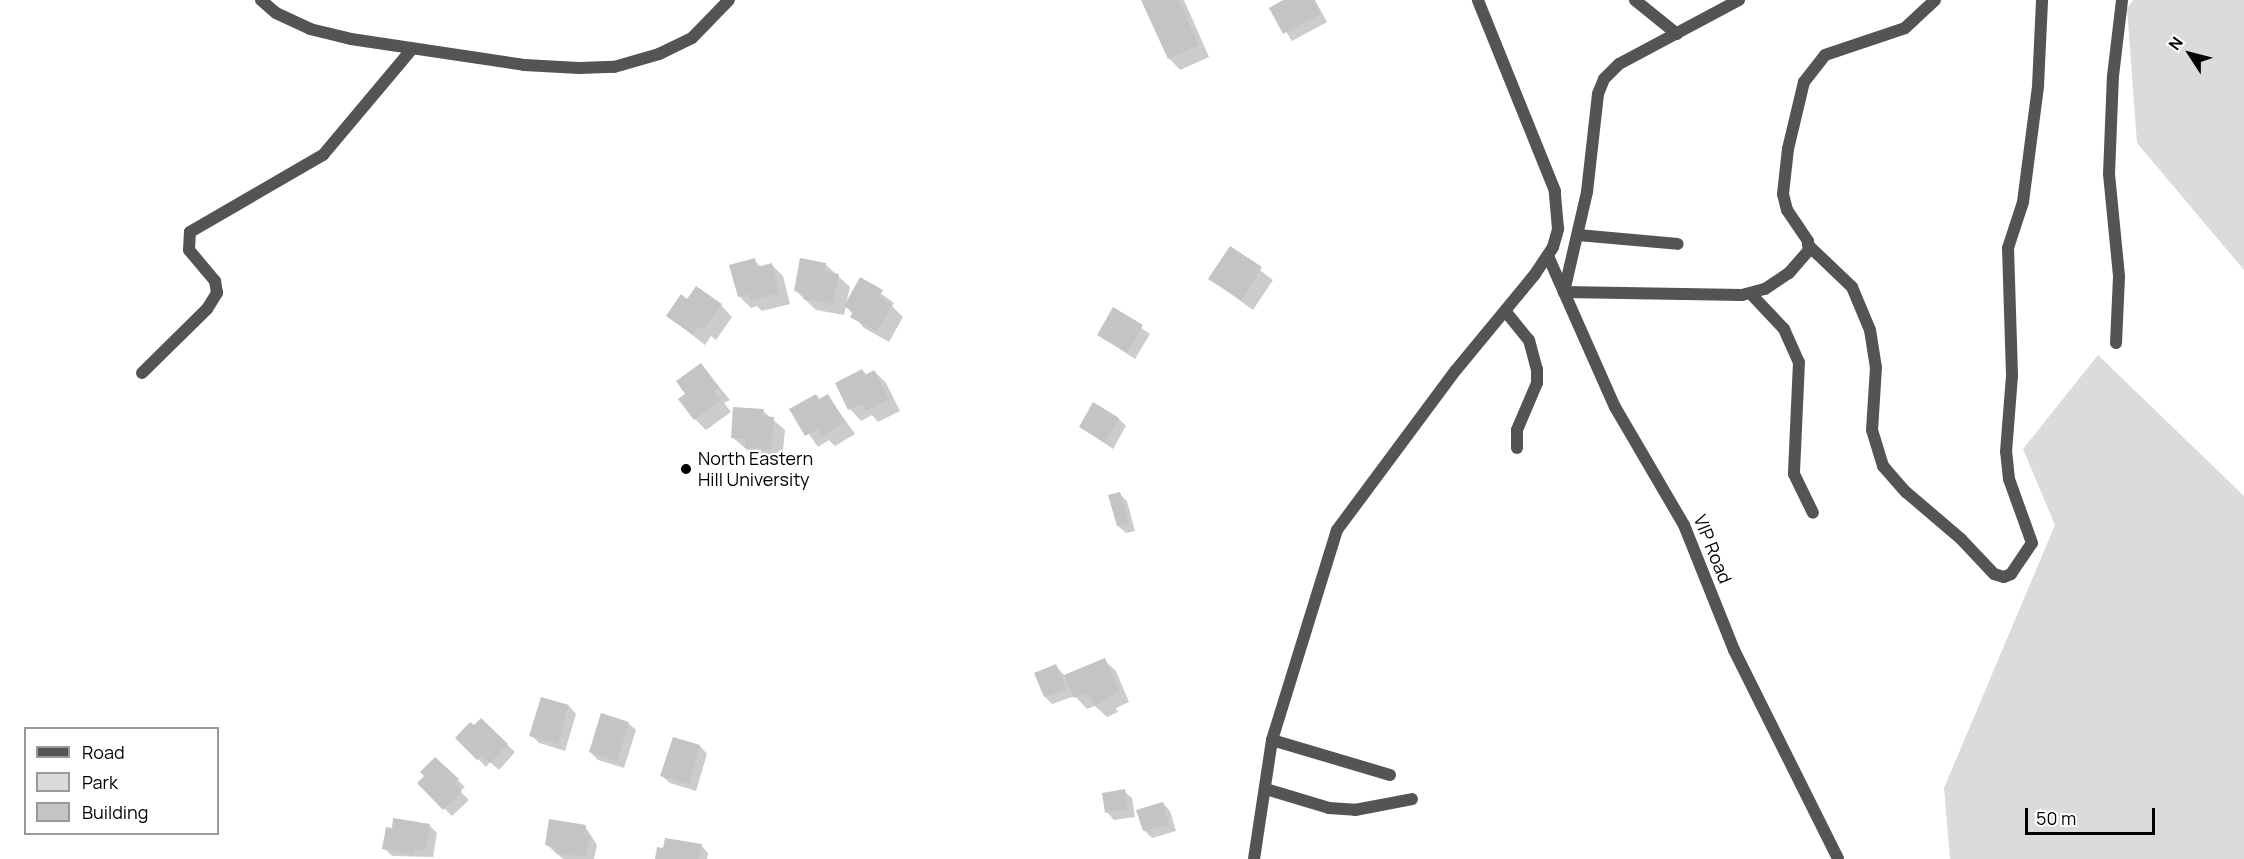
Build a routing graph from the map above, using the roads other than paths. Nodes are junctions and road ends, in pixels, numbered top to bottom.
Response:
1 (261, 0) edge
2 (729, 0) edge
3 (1479, 0) edge
4 (1635, 0) edge
5 (1739, 0) edge
6 (1935, 0) edge
7 (2043, 0) edge
8 (2122, 0) edge
9 (1677, 34) junction
10 (411, 50) junction
11 (1578, 235) junction
12 (1678, 244) dead end
13 (1808, 245) junction
14 (1548, 256) junction
15 (1564, 292) junction
16 (1751, 294) junction
17 (1506, 312) junction
18 (2116, 343) dead end
19 (142, 374) dead end
20 (1517, 448) dead end
21 (1814, 513) dead end
22 (1272, 741) junction
23 (1390, 776) dead end
24 (1266, 789) junction
25 (1412, 799) dead end
26 (1254, 859) edge
27 (1838, 859) edge

1 - 10 street
2 - 10 street
3 - 14 street
4 - 9 street
5 - 9 street
6 - 13 street
7 - 13 street
8 - 18 street
9 - 11 street
10 - 19 street
11 - 12 street
11 - 15 street
13 - 16 street
14 - 15 street, VIP Road
14 - 17 street
15 - 16 street
15 - 27 street, VIP Road
16 - 21 street
17 - 20 street
17 - 22 street
22 - 23 street
22 - 24 street
24 - 25 street
24 - 26 street

